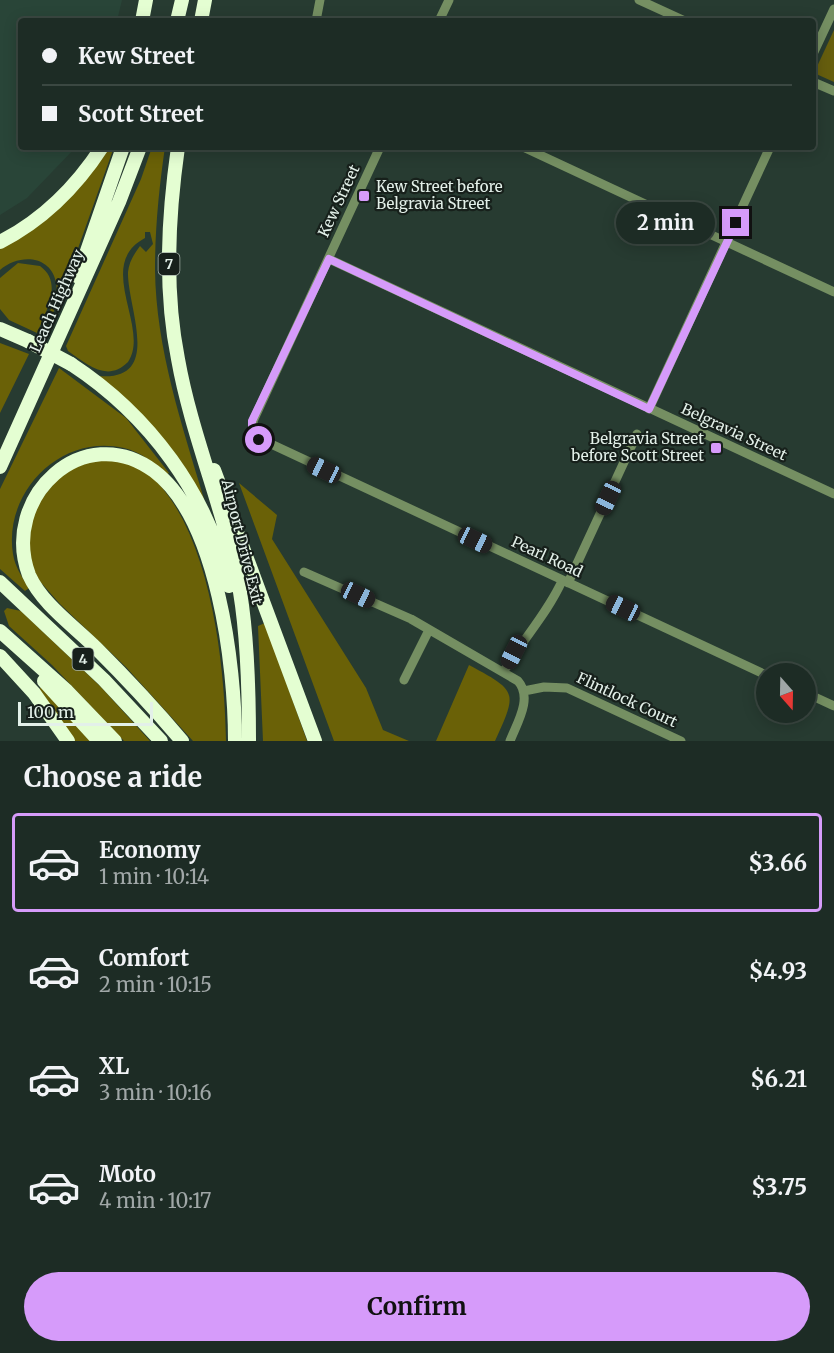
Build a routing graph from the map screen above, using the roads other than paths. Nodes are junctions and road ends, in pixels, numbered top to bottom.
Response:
1 (146, 0) edge
2 (153, 0) edge
3 (182, 0) edge
4 (205, 0) edge
5 (320, 0) edge
6 (449, 0) edge
7 (639, 0) edge
8 (834, 9) edge
9 (143, 18) edge
10 (151, 18) edge
11 (178, 18) edge
12 (202, 18) edge
13 (317, 18) edge
14 (440, 18) edge
15 (678, 18) edge
16 (816, 48) edge
17 (816, 83) edge
18 (834, 92) edge
19 (100, 150) edge
20 (122, 150) edge
21 (139, 150) edge
22 (178, 150) edge
23 (379, 150) edge
24 (529, 150) edge
25 (769, 150) edge
26 (0, 242) edge
27 (727, 242) junction
28 (329, 259) junction
29 (834, 292) edge
30 (68, 317) junction
31 (0, 329) edge
32 (649, 409) junction
33 (194, 424) junction
34 (252, 432) joint
35 (637, 434) dead end
36 (0, 467) edge
37 (834, 494) edge
38 (304, 572) dead end
39 (0, 582) edge
40 (565, 582) junction
41 (429, 630) junction
42 (0, 632) edge
43 (0, 657) edge
44 (246, 661) junction
45 (756, 670) edge
46 (504, 672) junction
47 (404, 680) dead end
48 (524, 691) junction
49 (816, 698) edge
50 (834, 706) edge
51 (68, 741) edge
52 (99, 741) edge
53 (115, 741) edge
54 (161, 741) edge
55 (182, 741) edge
56 (235, 741) edge
57 (249, 741) edge
58 (315, 741) edge
59 (510, 741) edge
60 (681, 741) edge

1 - 9 highway
2 - 10 highway
3 - 11 highway
4 - 12 highway
5 - 13 street
6 - 14 street
7 - 15 street
8 - 16 street
17 - 18 street
19 - 26 highway
20 - 30 highway
21 - 30 highway, Leach Highway
22 - 33 highway, 7
23 - 28 street, Kew Street
24 - 27 street
25 - 27 street
27 - 29 street
27 - 32 street
28 - 32 street, Belgravia Street
28 - 34 street, Kew Street
30 - 36 highway, Leach Highway
31 - 44 highway, bridge
32 - 37 street, Belgravia Street
33 - 44 highway, Airport Drive Exit
33 - 58 highway
34 - 40 street, Pearl Road
35 - 40 street
38 - 41 street
39 - 54 highway, 4
40 - 45 street, Pearl Road
40 - 46 street
41 - 46 street
41 - 47 street
42 - 52 highway
42 - 53 highway, 4
43 - 51 highway
44 - 57 highway, Airport Drive Exit
46 - 48 street
48 - 59 street
48 - 60 street, Flintlock Court
49 - 50 street
55 - 56 highway

